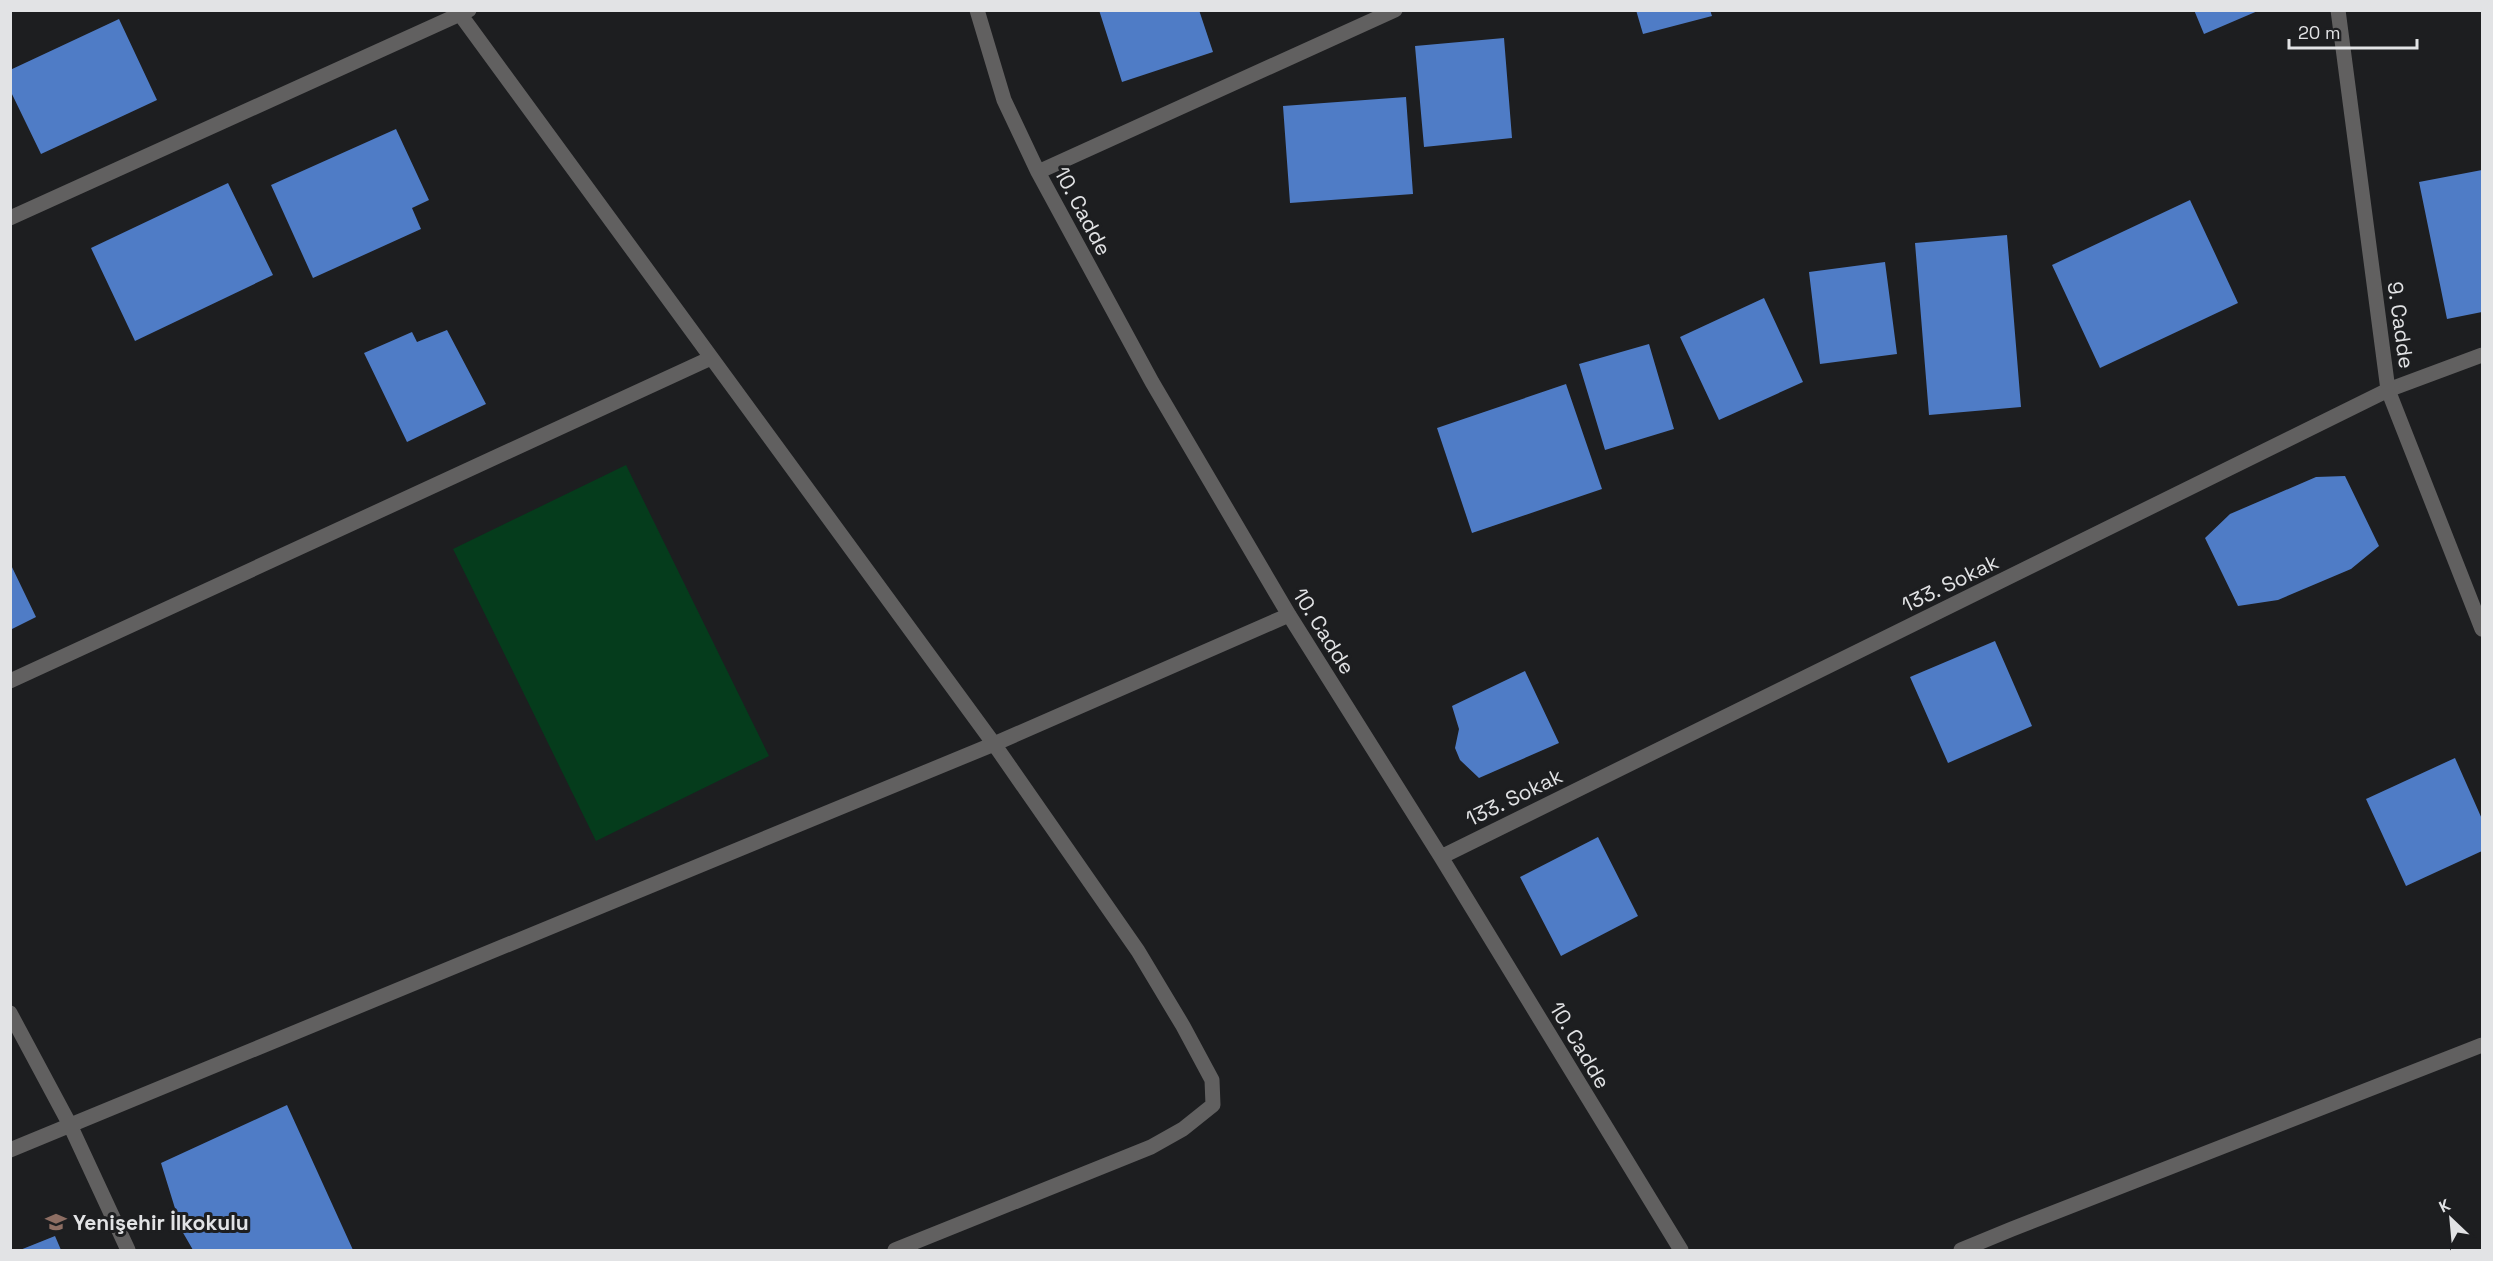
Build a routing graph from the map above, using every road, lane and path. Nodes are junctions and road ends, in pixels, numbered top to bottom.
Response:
1 (977, 10) edge
2 (1395, 10) edge
3 (2338, 10) edge
4 (461, 12) edge
5 (1038, 172) junction
6 (10, 218) edge
7 (2482, 355) edge
8 (711, 358) junction
9 (2388, 390) junction
10 (1289, 615) junction
11 (2482, 628) edge
12 (10, 681) edge
13 (994, 744) junction
14 (1441, 857) junction
15 (10, 1013) edge
16 (2482, 1045) edge
17 (70, 1125) junction
18 (10, 1150) edge
19 (128, 1251) edge
20 (895, 1251) edge
21 (1681, 1251) edge
22 (1961, 1251) edge

1 - 5 street, 10. Cadde
2 - 5 street
3 - 9 street, 9. Cadde
4 - 6 street
4 - 8 street
5 - 10 street, 10. Cadde
7 - 9 street, 133. Sokak
8 - 12 street
8 - 13 street
9 - 11 street, 9. Cadde
9 - 14 street, 133. Sokak
10 - 13 street
10 - 14 street, 10. Cadde
13 - 17 street
13 - 20 street
14 - 21 street, 10. Cadde
15 - 17 street
16 - 22 street
17 - 18 street
17 - 19 street

